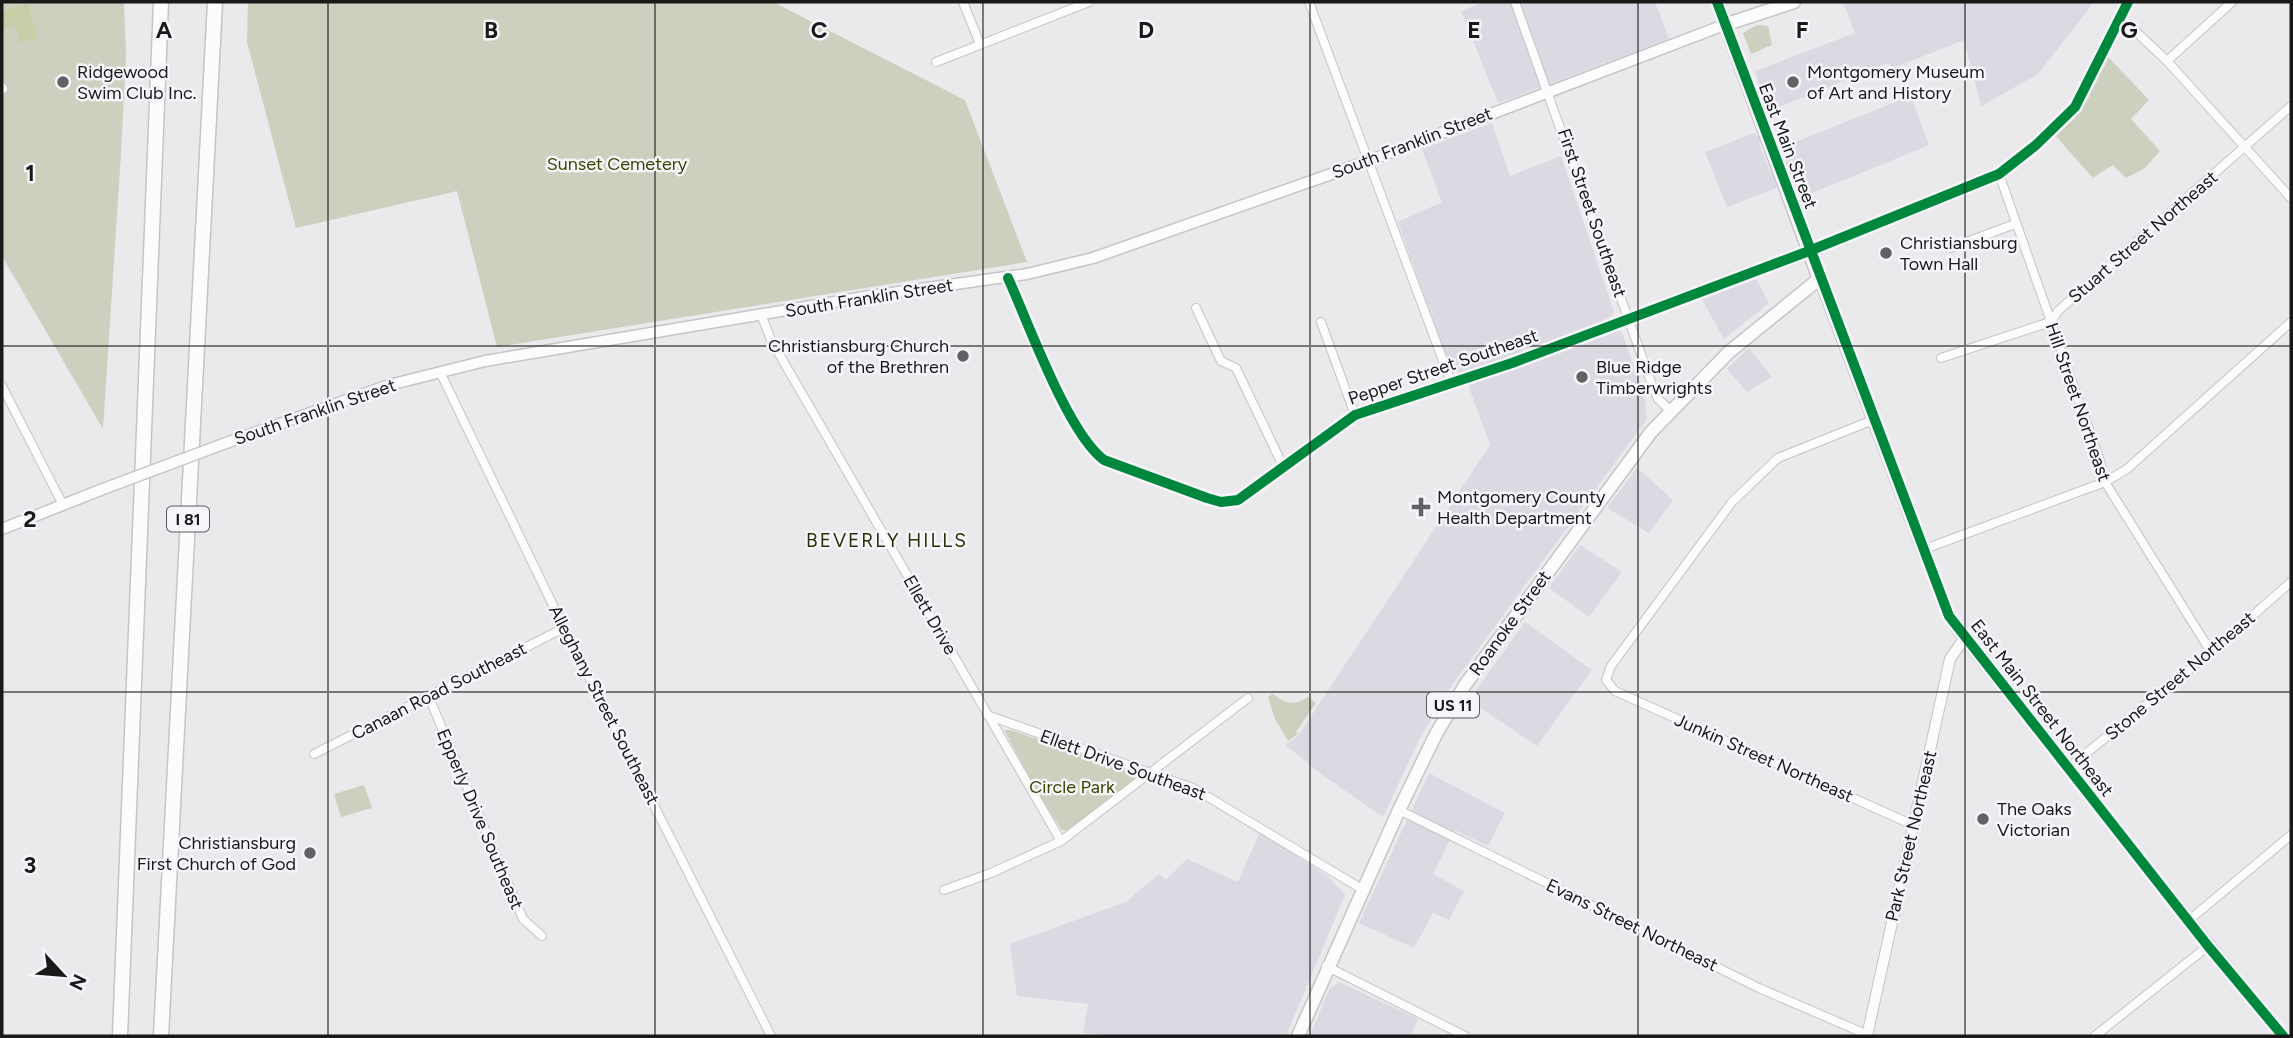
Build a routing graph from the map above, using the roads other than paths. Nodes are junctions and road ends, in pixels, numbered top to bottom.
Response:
1 (161, 2) edge
2 (215, 2) edge
3 (963, 2) edge
4 (1089, 2) edge
5 (1309, 2) edge
6 (1516, 2) edge
7 (1717, 2) edge
8 (1794, 2) edge
9 (2128, 2) edge
10 (2232, 2) edge
11 (2120, 21) junction
12 (1724, 25) junction
13 (979, 44) junction
14 (2167, 61) junction
15 (936, 62) dead end
16 (1550, 91) junction
17 (2291, 106) edge
18 (2245, 149) junction
19 (1371, 160) junction
20 (1999, 174) junction
21 (2291, 198) edge
22 (2015, 224) junction
23 (1950, 248) dead end
24 (1809, 251) junction
25 (1008, 278) junction
26 (1819, 279) junction
27 (1196, 308) dead end
28 (761, 314) junction
29 (1629, 317) junction
30 (1321, 321) dead end
31 (2050, 322) junction
32 (2291, 322) edge
33 (1941, 358) dead end
34 (440, 372) junction
35 (1451, 382) junction
36 (2, 386) edge
37 (1670, 410) junction
38 (1355, 415) junction
39 (1873, 420) junction
40 (1283, 466) junction
41 (2105, 482) junction
42 (63, 505) junction
43 (2, 529) edge
44 (1922, 550) junction
45 (2291, 582) edge
46 (564, 628) junction
47 (1964, 639) junction
48 (2211, 652) junction
49 (428, 695) junction
50 (1248, 698) dead end
51 (986, 715) junction
52 (314, 754) dead end
53 (2068, 768) junction
54 (1152, 774) junction
55 (1399, 810) junction
56 (1913, 825) junction
57 (2291, 835) edge
58 (1061, 841) junction
59 (1362, 889) junction
60 (944, 890) dead end
61 (2188, 921) junction
62 (542, 936) dead end
63 (2208, 946) junction
64 (1326, 966) junction
65 (120, 1036) edge
66 (161, 1036) edge
67 (771, 1036) edge
68 (1298, 1036) edge
69 (1465, 1036) edge
70 (1868, 1036) edge
71 (2095, 1036) edge
72 (2283, 1036) edge

1 - 65 highway, I 81
2 - 66 highway, I 81
3 - 13 street
4 - 13 street
5 - 19 street
6 - 16 street, First Street Southeast
7 - 12 main road, East Main Street
8 - 12 main road
9 - 11 street, Pepper Street Southeast
10 - 14 street
11 - 14 street
11 - 20 street, Pepper Street Southeast
12 - 16 main road, South Franklin Street
12 - 24 main road, East Main Street
13 - 15 street
14 - 18 street
16 - 19 main road, South Franklin Street
16 - 29 street, First Street Southeast
17 - 18 street, Stuart Street Northeast
18 - 21 street
18 - 31 street, Stuart Street Northeast
19 - 25 main road, South Franklin Street
19 - 35 street
20 - 22 street, Hill Street Northeast
20 - 24 street, Pepper Street Southeast
22 - 23 street
22 - 31 street, Hill Street Northeast
24 - 26 main road, East Main Street
24 - 29 street, Pepper Street Southeast
25 - 28 main road, South Franklin Street
25 - 40 street, Pepper Street Southeast
26 - 37 main road, Roanoke Street / US 11
26 - 39 street, East Main Street Northeast
27 - 40 street
28 - 34 main road, South Franklin Street
28 - 51 street, Ellett Drive
29 - 35 street, Pepper Street Southeast
29 - 37 street, First Street Southeast
30 - 38 street
31 - 33 street, Stuart Street Northeast
31 - 41 street, Hill Street Northeast
32 - 41 street
34 - 42 main road, South Franklin Street, bridge
34 - 46 street, Alleghany Street Southeast
35 - 38 street, Pepper Street Southeast
36 - 42 street
37 - 55 main road, Roanoke Street / US 11
38 - 40 street, Pepper Street Southeast
39 - 44 street, East Main Street Northeast
39 - 56 street, Junkin Street Northeast
41 - 44 street
41 - 48 street, Hill Street Northeast
42 - 43 main road, South Franklin Street
44 - 47 street, East Main Street Northeast
45 - 48 street, Stone Street Northeast
46 - 49 street, Canaan Road Southeast
46 - 67 street, Alleghany Street Southeast
47 - 53 street, East Main Street Northeast
47 - 56 street, Park Street Northeast
48 - 53 street, Stone Street Northeast
49 - 52 street, Canaan Road Southeast
49 - 62 street, Epperly Drive Southeast
50 - 54 street
51 - 54 street, Ellett Drive Southeast
51 - 58 street, Ellett Drive
53 - 61 street, East Main Street Northeast
54 - 58 street
54 - 59 street, Ellett Drive Southeast
55 - 59 main road, Roanoke Street / US 11
55 - 70 street, Evans Street Northeast
56 - 70 street, Park Street Northeast
57 - 61 street
58 - 60 street
59 - 64 main road, Roanoke Street / US 11
61 - 63 street, East Main Street Northeast
63 - 71 street
63 - 72 street, East Main Street Northeast
64 - 68 main road, Roanoke Street / US 11
64 - 69 street

